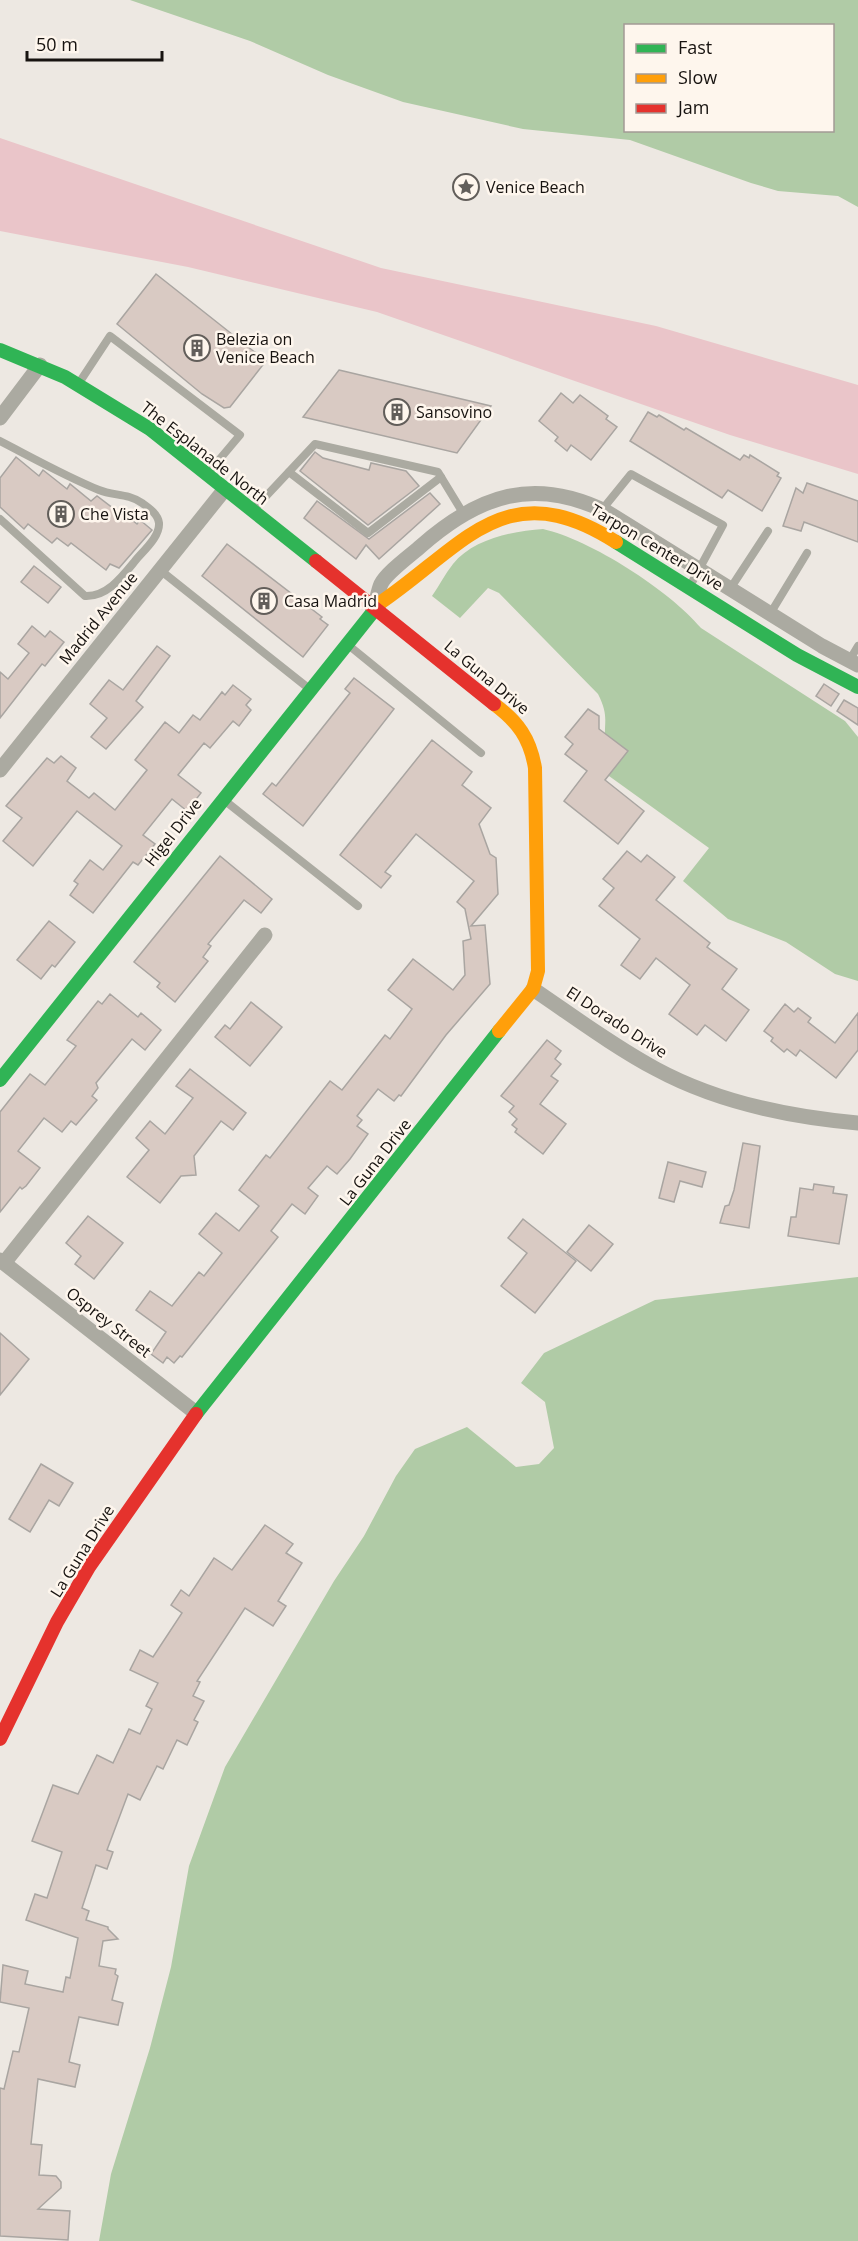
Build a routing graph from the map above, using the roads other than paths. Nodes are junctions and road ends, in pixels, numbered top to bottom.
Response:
1 (0, 350) edge
2 (40, 364) junction
3 (78, 384) junction
4 (0, 418) edge
5 (0, 441) edge
6 (289, 472) junction
7 (208, 475) junction
8 (441, 477) junction
9 (225, 489) junction
10 (253, 510) junction
11 (602, 510) junction
12 (463, 513) junction
13 (0, 519) edge
14 (592, 527) junction
15 (768, 531) dead end
16 (807, 553) dead end
17 (160, 570) junction
18 (699, 570) junction
19 (689, 587) junction
20 (730, 589) junction
21 (375, 606) junction
22 (770, 614) junction
23 (346, 643) junction
24 (858, 646) edge
25 (854, 663) edge
26 (858, 687) edge
27 (309, 689) junction
28 (481, 753) dead end
29 (0, 770) edge
30 (223, 799) junction
31 (358, 906) dead end
32 (266, 935) dead end
33 (533, 989) junction
34 (0, 1080) edge
35 (858, 1124) edge
36 (2, 1261) edge
37 (196, 1413) junction
38 (0, 1739) edge

1 - 2 street, The Esplanade North
2 - 3 street, The Esplanade North
2 - 4 street
3 - 7 street, The Esplanade North
3 - 7 lane
5 - 13 lane
6 - 8 lane
6 - 8 lane
6 - 10 lane
7 - 9 street, The Esplanade North
8 - 12 lane
9 - 10 street, The Esplanade North
9 - 17 street, Madrid Avenue
10 - 21 street, The Esplanade North
11 - 12 street, Tarpon Center Drive
11 - 14 lane
11 - 18 street, Tarpon Center Drive
11 - 18 lane
12 - 21 street, Tarpon Center Drive
14 - 19 street, Tarpon Center Drive
14 - 21 street, Tarpon Center Drive
15 - 20 lane
16 - 22 lane
17 - 27 lane
17 - 29 street, Madrid Avenue
18 - 19 lane
18 - 20 street, Tarpon Center Drive
19 - 26 street, Tarpon Center Drive
20 - 22 street, Tarpon Center Drive
21 - 23 street, Higel Drive
21 - 33 street, La Guna Drive
22 - 25 street, Tarpon Center Drive
23 - 27 street, Higel Drive
23 - 28 lane
24 - 25 lane
27 - 30 street, Higel Drive
30 - 31 lane
30 - 34 street, Higel Drive
32 - 36 street
33 - 35 street, El Dorado Drive
33 - 37 street, La Guna Drive
36 - 37 street, Osprey Street
37 - 38 street, La Guna Drive

